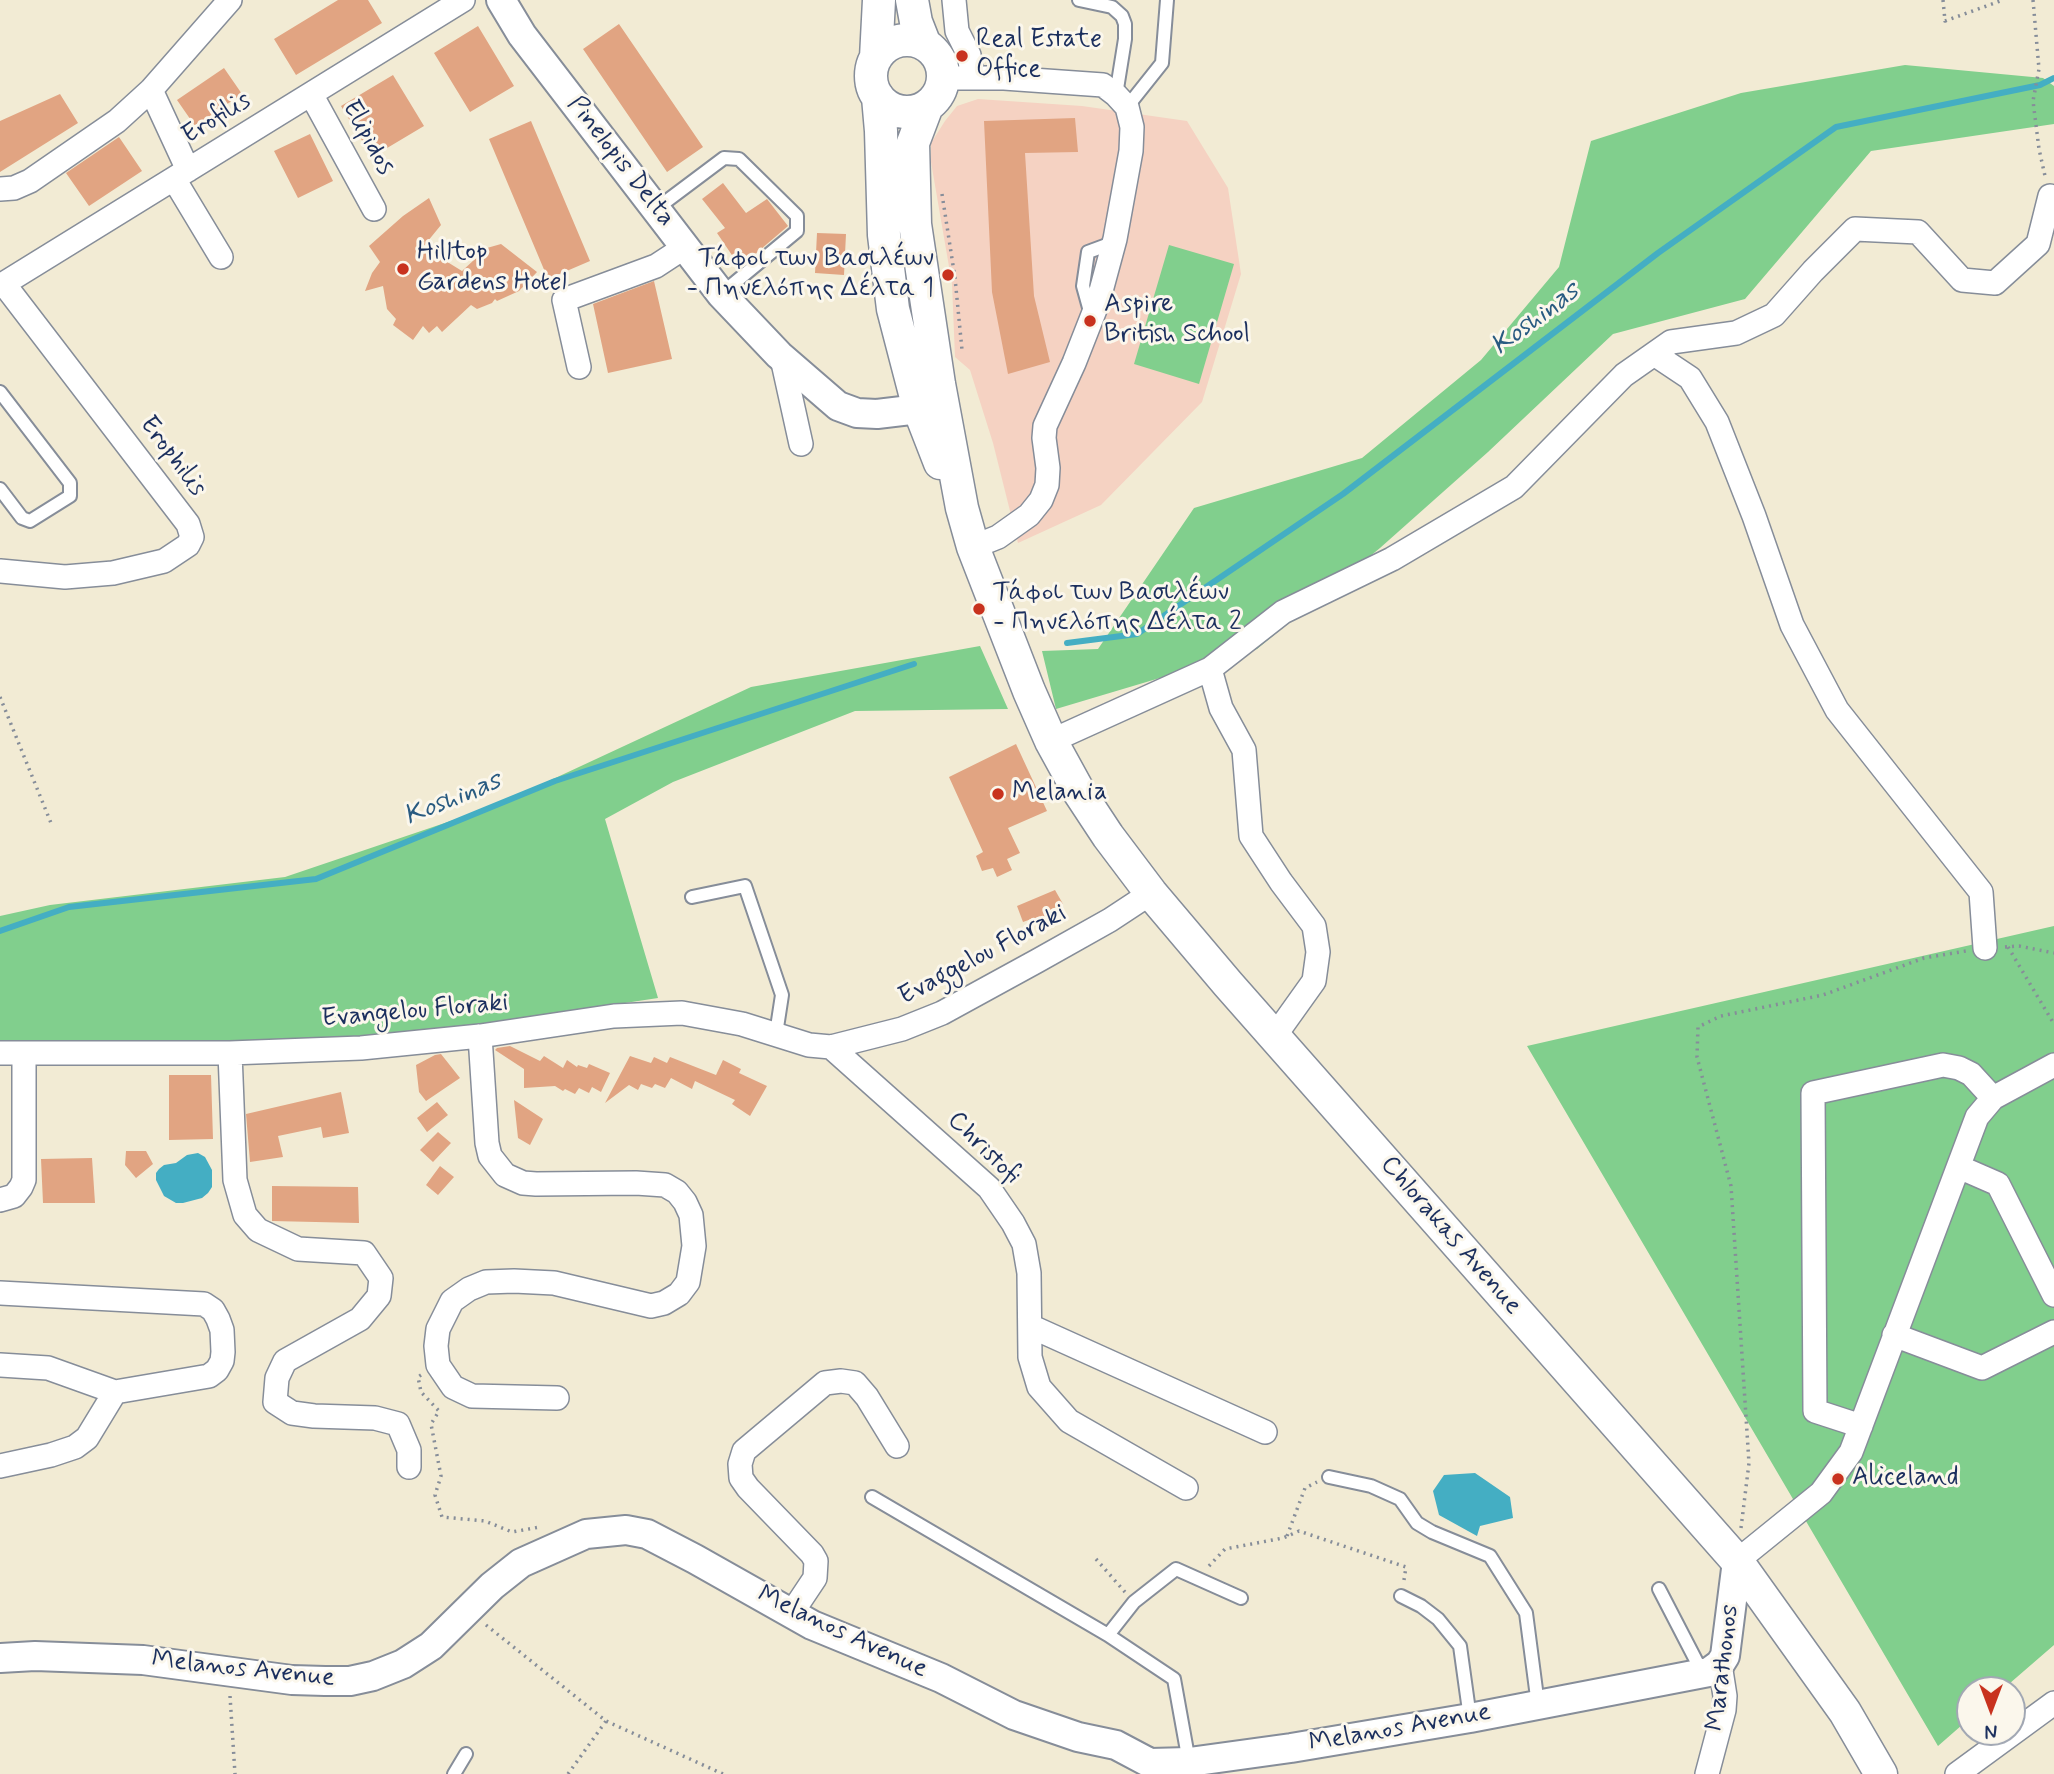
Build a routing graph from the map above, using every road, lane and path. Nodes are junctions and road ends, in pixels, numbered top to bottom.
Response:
1 (230, 0) edge
2 (463, 0) edge
3 (501, 0) edge
4 (880, 0) edge
5 (912, 0) edge
6 (954, 0) edge
7 (1079, 0) edge
8 (1167, 0) edge
9 (1942, 0) edge
10 (2003, 0) edge
11 (2033, 0) edge
12 (925, 45) junction
13 (876, 58) junction
14 (958, 78) junction
15 (151, 90) junction
16 (311, 94) junction
17 (878, 97) junction
18 (1121, 101) junction
19 (927, 106) junction
20 (181, 174) junction
21 (0, 189) edge
22 (941, 191) dead end
23 (2050, 196) joint
24 (374, 209) dead end
25 (656, 209) junction
26 (685, 247) junction
27 (221, 257) dead end
28 (2, 285) edge
29 (722, 294) junction
30 (962, 350) dead end
31 (1654, 354) junction
32 (782, 358) junction
33 (579, 367) dead end
34 (0, 392) edge
35 (919, 409) junction
36 (801, 444) dead end
37 (0, 489) edge
38 (962, 508) junction
39 (974, 547) junction
40 (0, 571) edge
41 (1210, 668) junction
42 (0, 697) edge
43 (1051, 741) junction
44 (51, 823) dead end
45 (1151, 892) junction
46 (692, 897) dead end
47 (1996, 947) junction
48 (2054, 953) edge
49 (2054, 1024) edge
50 (776, 1034) junction
51 (480, 1036) junction
52 (1274, 1037) junction
53 (831, 1046) junction
54 (0, 1053) edge
55 (24, 1053) junction
56 (230, 1053) junction
57 (2054, 1065) edge
58 (1993, 1098) junction
59 (1959, 1167) junction
60 (0, 1200) edge
61 (0, 1293) edge
62 (2054, 1295) edge
63 (1030, 1326) junction
64 (2054, 1332) edge
65 (1894, 1335) junction
66 (0, 1365) edge
67 (438, 1365) junction
68 (116, 1392) junction
69 (557, 1398) dead end
70 (1861, 1426) junction
71 (1265, 1432) dead end
72 (897, 1446) dead end
73 (0, 1466) edge
74 (409, 1467) dead end
75 (1329, 1477) joint
76 (1186, 1488) dead end
77 (872, 1497) dead end
78 (1287, 1536) junction
79 (559, 1546) junction
80 (1096, 1559) dead end
81 (1737, 1562) junction
82 (1197, 1579) junction
83 (1658, 1589) dead end
84 (1401, 1596) joint
85 (1241, 1598) dead end
86 (1134, 1602) junction
87 (467, 1610) junction
88 (791, 1614) junction
89 (1108, 1635) junction
90 (0, 1658) edge
91 (1711, 1669) junction
92 (228, 1671) junction
93 (2054, 1703) edge
94 (1538, 1705) junction
95 (1471, 1717) junction
96 (606, 1721) junction
97 (466, 1754) dead end
98 (1189, 1762) junction
99 (235, 1774) edge
100 (454, 1774) edge
101 (568, 1774) edge
102 (723, 1774) edge
103 (1707, 1774) edge
104 (1881, 1774) edge
105 (1957, 1774) edge

1 - 15 street
2 - 16 street, Erofilis
3 - 25 street, Pinelopis Delta
4 - 13 main road
5 - 12 main road
6 - 14 street
7 - 18 lane
8 - 18 lane
9 - 10 path
11 - 23 path
12 - 13 main road
12 - 14 main road
13 - 17 main road
14 - 18 street
14 - 19 main road
15 - 20 street
15 - 21 street
16 - 20 street, Erofilis
16 - 24 street, Elipidos
17 - 19 main road
17 - 35 main road
18 - 39 street
19 - 38 main road
20 - 27 street
20 - 28 street, Erofilis
22 - 30 path
23 - 31 street
25 - 26 street, Pinelopis Delta
25 - 29 lane
26 - 29 street, Pinelopis Delta
26 - 33 street
28 - 40 street, Erophilis
29 - 32 street, Pinelopis Delta
31 - 41 street
31 - 47 street
32 - 35 street, Pinelopis Delta
32 - 36 street
34 - 37 lane
35 - 38 main road
38 - 39 main road, Chlorakas Avenue
39 - 43 main road, Chlorakas Avenue
41 - 43 street
41 - 52 street
42 - 44 path
43 - 45 main road, Chlorakas Avenue
45 - 52 main road, Chlorakas Avenue
45 - 53 street, Evaggelou Floraki
46 - 50 lane
47 - 48 path
47 - 49 path
47 - 81 path
50 - 51 street, Evangelou Floraki
50 - 53 street, Evangelou Floraki
51 - 56 street, Evangelou Floraki
51 - 67 street
52 - 81 main road, Chlorakas Avenue
53 - 63 street, Christofi
54 - 55 street, Evangelou Floraki
55 - 56 street, Evangelou Floraki
55 - 60 street
56 - 74 street
57 - 58 street
58 - 59 street
58 - 70 street
59 - 62 street
59 - 65 street
61 - 68 street
63 - 71 street
63 - 76 street, Christofi
64 - 65 street
65 - 70 street
66 - 68 street
67 - 69 street
67 - 79 path
68 - 73 street
70 - 81 street
72 - 88 street
75 - 78 path
75 - 94 lane
77 - 89 lane
78 - 82 path
78 - 84 path
79 - 87 street, Melanos Avenue
79 - 88 street, Melanos Avenue
80 - 86 path
81 - 91 street, Marathonos
81 - 104 main road, Chlorakas Avenue
82 - 85 lane
82 - 86 lane
83 - 91 lane
84 - 95 lane
86 - 89 lane
87 - 92 street, Melanos Avenue
87 - 96 path
88 - 98 street, Melanos Avenue
89 - 98 lane
90 - 92 street, Melanos Avenue
91 - 94 street, Melanos Avenue
91 - 103 street, Marathonos
92 - 99 path
93 - 105 street
94 - 95 street, Melanos Avenue
95 - 98 street, Melanos Avenue
96 - 101 path
96 - 102 path
97 - 100 lane

